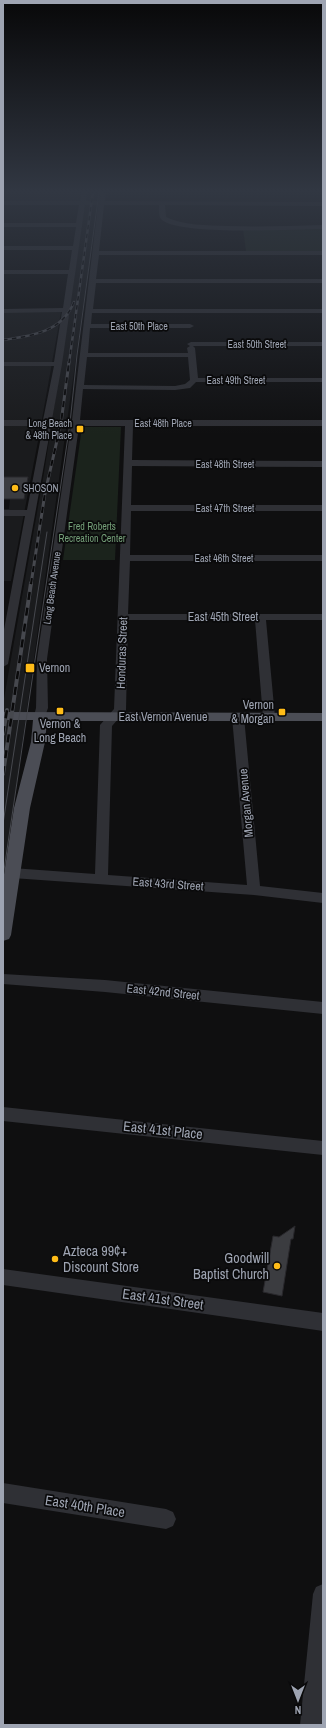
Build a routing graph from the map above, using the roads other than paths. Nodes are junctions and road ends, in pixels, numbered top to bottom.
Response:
1 (72, 272) edge
2 (93, 273) edge
3 (92, 281) junction
4 (323, 281) edge
5 (3, 310) edge
6 (66, 310) junction
7 (89, 311) junction
8 (190, 311) junction
9 (323, 311) edge
10 (87, 326) junction
11 (191, 335) junction
12 (323, 344) edge
13 (83, 355) junction
14 (191, 355) junction
15 (3, 364) edge
16 (58, 364) junction
17 (194, 380) junction
18 (323, 380) edge
19 (79, 387) junction
20 (3, 423) edge
21 (47, 423) junction
22 (75, 423) junction
23 (129, 423) junction
24 (323, 423) edge
25 (128, 463) junction
26 (323, 464) edge
27 (127, 508) junction
28 (323, 508) edge
29 (3, 513) edge
30 (30, 513) junction
31 (125, 558) junction
32 (323, 558) edge
33 (123, 617) junction
34 (260, 617) junction
35 (323, 617) edge
36 (3, 664) edge
37 (3, 716) edge
38 (40, 716) junction
39 (114, 716) junction
40 (238, 717) junction
41 (269, 717) junction
42 (323, 717) edge
43 (12, 874) junction
44 (101, 879) junction
45 (254, 890) junction
46 (323, 898) edge
47 (3, 936) edge
48 (3, 979) edge
49 (323, 1008) edge
50 (3, 1114) edge
51 (323, 1148) edge
52 (3, 1277) edge
53 (323, 1322) edge
54 (3, 1493) edge
55 (166, 1519) dead end
56 (323, 1594) edge
57 (310, 1725) edge

1 - 6 street
2 - 3 street, Long Beach Avenue
3 - 4 street
3 - 7 street, Long Beach Avenue
5 - 6 street
6 - 16 street
7 - 8 street
7 - 10 street, Long Beach Avenue
8 - 9 street
8 - 11 street
10 - 11 street, East 50th Place
10 - 13 street, Long Beach Avenue
11 - 12 street, East 50th Street
11 - 14 street
13 - 14 street
13 - 19 street, Long Beach Avenue
14 - 17 street
15 - 16 street
16 - 21 street
17 - 18 street, East 49th Street
17 - 19 street, East 49th Street
19 - 22 street, Long Beach Avenue
20 - 21 street, East 48th Place
21 - 22 street, East 48th Place
21 - 30 street
22 - 23 street, East 48th Place
22 - 38 street, Long Beach Avenue
23 - 24 street, East 48th Place
23 - 25 street, Honduras Street
25 - 26 street, East 48th Street
25 - 27 street, Honduras Street
27 - 28 street, East 47th Street
27 - 31 street, Honduras Street
29 - 30 street
30 - 36 street
31 - 32 street, East 46th Street
31 - 33 street, Honduras Street
33 - 34 street, East 45th Street
33 - 39 street, Honduras Street
34 - 35 street, East 45th Street
34 - 41 street
37 - 38 main road, East Vernon Avenue
38 - 39 main road, East Vernon Avenue
38 - 43 main road, Long Beach Avenue
39 - 40 main road, East Vernon Avenue
39 - 44 street, Honduras Street
40 - 41 main road, East Vernon Avenue
40 - 45 street, Morgan Avenue
41 - 42 main road, East Vernon Avenue
43 - 44 street, East 43rd Street
43 - 47 main road, Long Beach Avenue
44 - 45 street, East 43rd Street
45 - 46 street, East 43rd Street
48 - 49 street, East 42nd Street
50 - 51 street, East 41st Place
52 - 53 street, East 41st Street
54 - 55 street, East 40th Place
56 - 57 street

